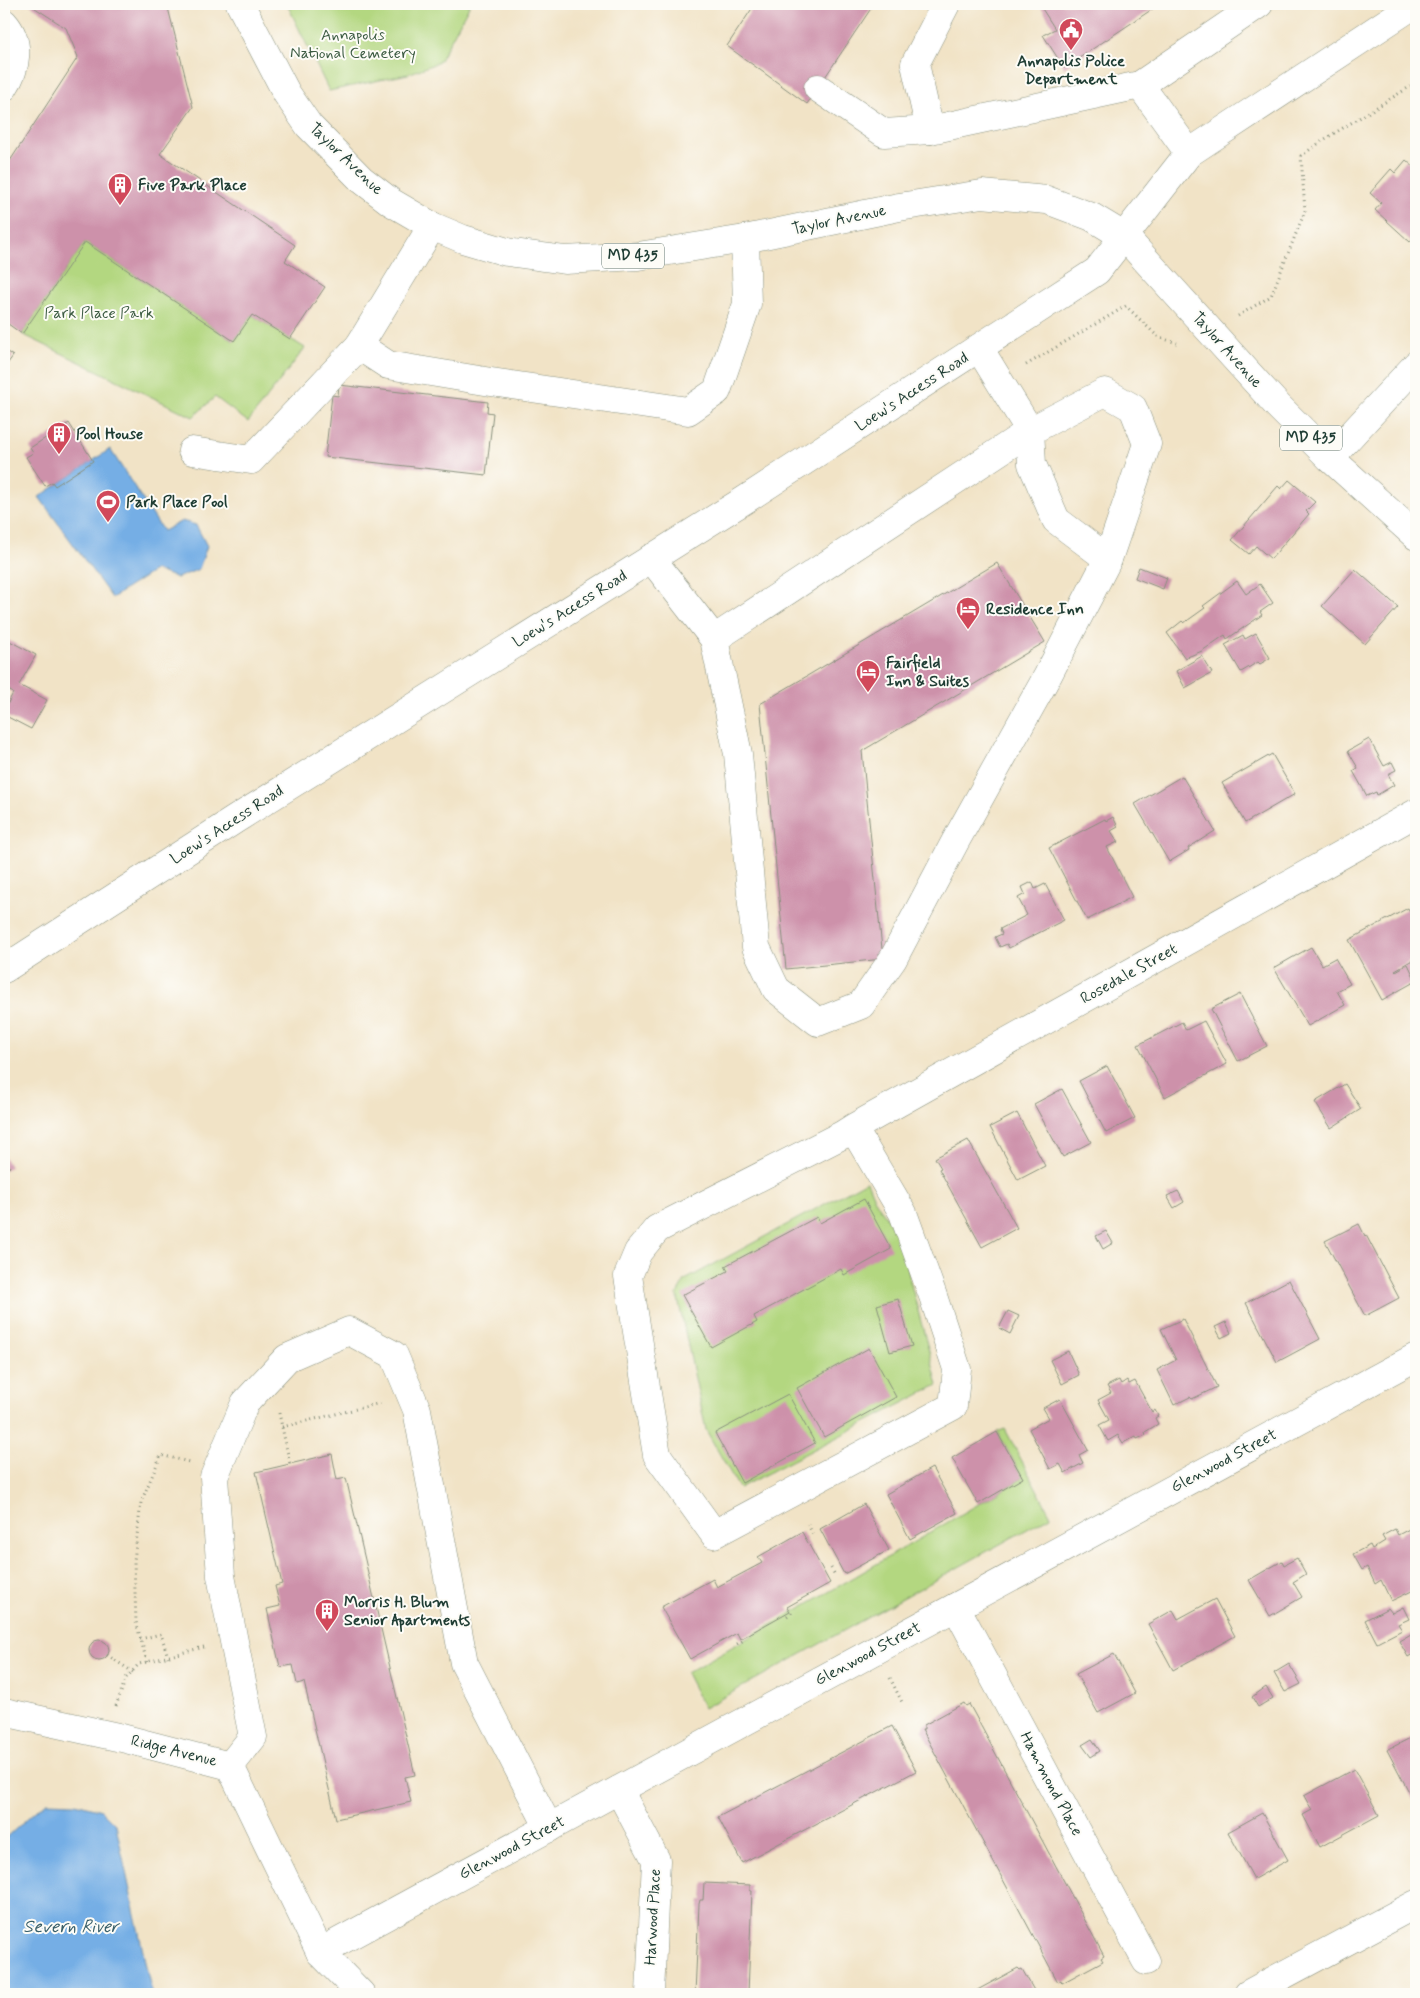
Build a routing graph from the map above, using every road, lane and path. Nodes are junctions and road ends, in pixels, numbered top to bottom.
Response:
1 (240, 4) edge
2 (946, 4) edge
3 (1259, 4) edge
4 (1415, 4) edge
5 (4, 23) edge
6 (1416, 83) edge
7 (1140, 85) junction
8 (4, 87) edge
9 (818, 88) dead end
10 (930, 130) junction
11 (1189, 153) junction
12 (432, 226) junction
13 (1125, 237) junction
14 (745, 239) junction
15 (1212, 333) junction
16 (359, 346) junction
17 (979, 348) junction
18 (1416, 365) edge
19 (998, 382) junction
20 (1030, 431) junction
21 (192, 450) dead end
22 (1330, 458) junction
23 (1416, 536) edge
24 (651, 558) junction
25 (1108, 559) junction
26 (714, 639) junction
27 (1416, 812) edge
28 (4, 968) edge
29 (848, 1132) junction
30 (1416, 1357) edge
31 (384, 1402) dead end
32 (277, 1405) dead end
33 (282, 1427) junction
34 (192, 1462) dead end
35 (290, 1464) dead end
36 (808, 1524) dead end
37 (813, 1535) dead end
38 (831, 1568) dead end
39 (835, 1575) dead end
40 (956, 1607) junction
41 (794, 1611) dead end
42 (787, 1616) dead end
43 (140, 1639) junction
44 (744, 1640) dead end
45 (737, 1644) dead end
46 (213, 1645) dead end
47 (107, 1655) dead end
48 (168, 1657) junction
49 (147, 1662) junction
50 (132, 1672) junction
51 (888, 1674) dead end
52 (903, 1704) dead end
53 (116, 1707) dead end
54 (4, 1712) edge
55 (230, 1766) junction
56 (619, 1790) junction
57 (549, 1828) junction
58 (1416, 1904) edge
59 (320, 1952) junction
60 (1146, 1960) dead end
61 (361, 1994) edge
62 (650, 1994) edge
63 (1248, 1994) edge

1 - 12 street, Taylor Avenue / MD 435
2 - 10 street
3 - 7 street
4 - 11 street, Loew's Access Road
5 - 8 street
6 - 15 path
7 - 10 street
7 - 11 street
9 - 10 street
11 - 13 street, Loew's Access Road
12 - 14 street, Taylor Avenue / MD 435
12 - 16 street
13 - 14 street, Taylor Avenue / MD 435
13 - 15 street, Taylor Avenue / MD 435
13 - 17 street, Loew's Access Road
14 - 16 street
15 - 19 path
15 - 22 street, Taylor Avenue / MD 435
16 - 21 street
17 - 19 street
17 - 24 street, Loew's Access Road
18 - 22 street
19 - 20 street
20 - 25 street
20 - 25 street
20 - 26 street
22 - 23 street, Taylor Avenue / MD 435
24 - 26 street
24 - 28 street, Loew's Access Road
25 - 26 street
27 - 29 street, Rosedale Street
29 - 29 street, Rosedale Street
30 - 40 street, Glenwood Street
31 - 33 path
32 - 33 path
33 - 35 path
34 - 43 path
36 - 37 path
38 - 39 path
40 - 56 street, Glenwood Street
40 - 60 street, Hammond Place
41 - 42 path
43 - 48 path
43 - 49 path
44 - 45 path
46 - 48 path
47 - 50 path
48 - 49 path
49 - 50 path
50 - 53 path
51 - 52 path
54 - 55 street, Ridge Avenue
55 - 57 street
55 - 59 street, Ridge Avenue
56 - 57 street, Glenwood Street
56 - 62 street, Harwood Place
57 - 59 street, Glenwood Street
58 - 63 street
59 - 61 street, Ridge Avenue

